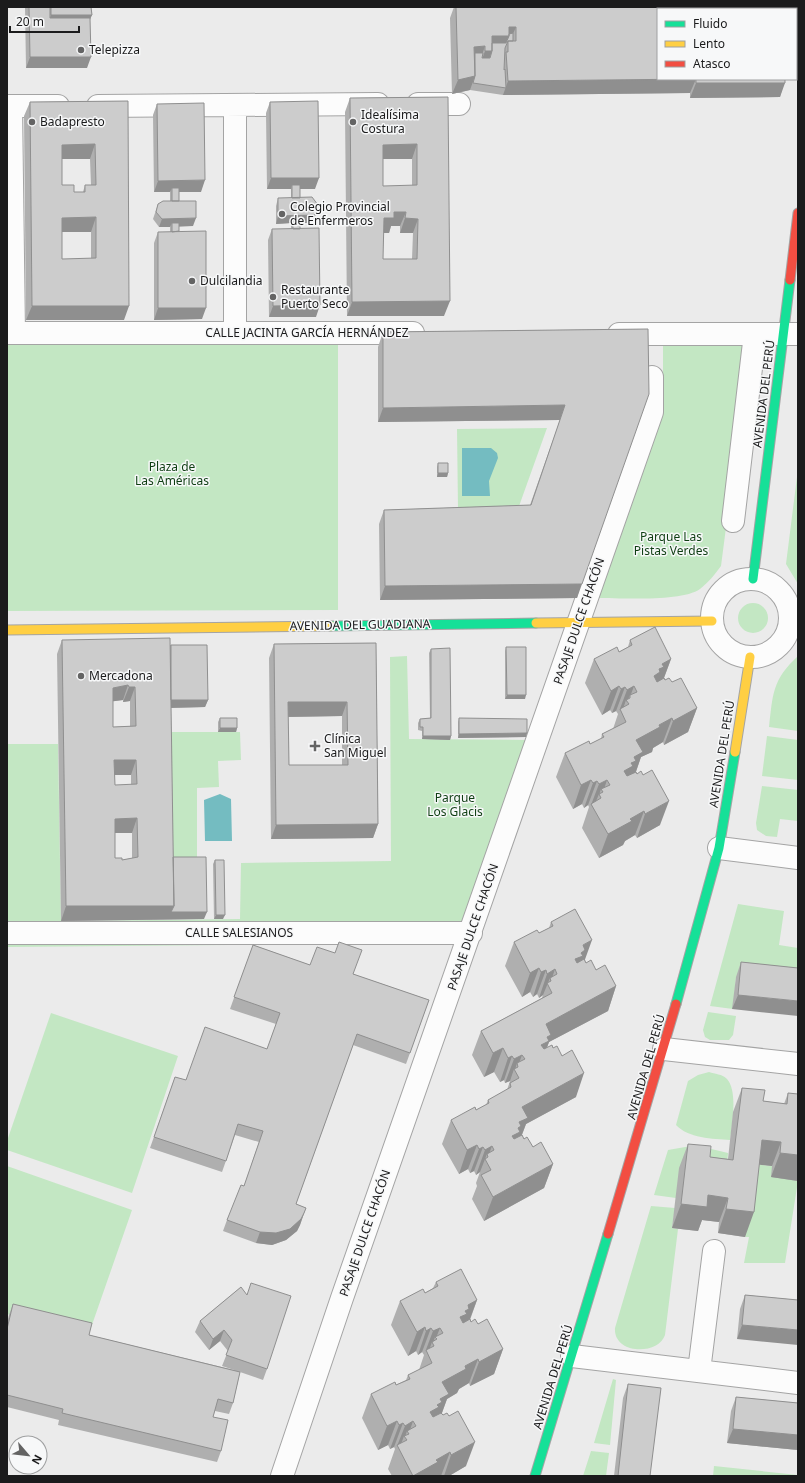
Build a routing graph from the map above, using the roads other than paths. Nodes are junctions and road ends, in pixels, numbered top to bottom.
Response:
1 (459, 104) dead end
2 (235, 105) junction
3 (9, 106) edge
4 (798, 213) edge
5 (11, 333) edge
6 (235, 333) junction
7 (433, 333) edge
8 (598, 334) edge
9 (755, 334) junction
10 (790, 334) edge
11 (652, 377) dead end
12 (733, 521) dead end
13 (753, 579) junction
14 (712, 621) junction
15 (578, 622) junction
16 (794, 623) edge
17 (7, 630) edge
18 (750, 657) junction
19 (719, 848) junction
20 (798, 858) edge
21 (7, 933) edge
22 (471, 933) junction
23 (664, 1049) junction
24 (798, 1064) edge
25 (714, 1251) dead end
26 (572, 1356) junction
27 (698, 1371) junction
28 (798, 1383) edge
29 (282, 1476) edge
30 (535, 1476) edge

1 - 2 street
2 - 3 street
2 - 6 street
3 - 5 street
4 - 10 street, AVENIDA DEL PERÚ
5 - 6 street, CALLE JACINTA GARCÍA HERNÁNDEZ
6 - 7 street, CALLE JACINTA GARCÍA HERNÁNDEZ
8 - 9 street
9 - 10 street
9 - 12 street
10 - 13 street, AVENIDA DEL PERÚ
11 - 15 street, PASAJE DULCE CHACÓN
13 - 14 street
13 - 16 street
14 - 15 street, AVENIDA DEL GUADIANA
14 - 18 street
15 - 17 street, AVENIDA DEL GUADIANA
15 - 22 street, PASAJE DULCE CHACÓN
16 - 18 street
18 - 19 street, AVENIDA DEL PERÚ
19 - 20 street
19 - 23 street, AVENIDA DEL PERÚ
21 - 22 street, CALLE SALESIANOS
22 - 29 street, PASAJE DULCE CHACÓN
23 - 24 street
23 - 26 street, AVENIDA DEL PERÚ
25 - 27 street
26 - 27 street
26 - 30 street, AVENIDA DEL PERÚ
27 - 28 street

